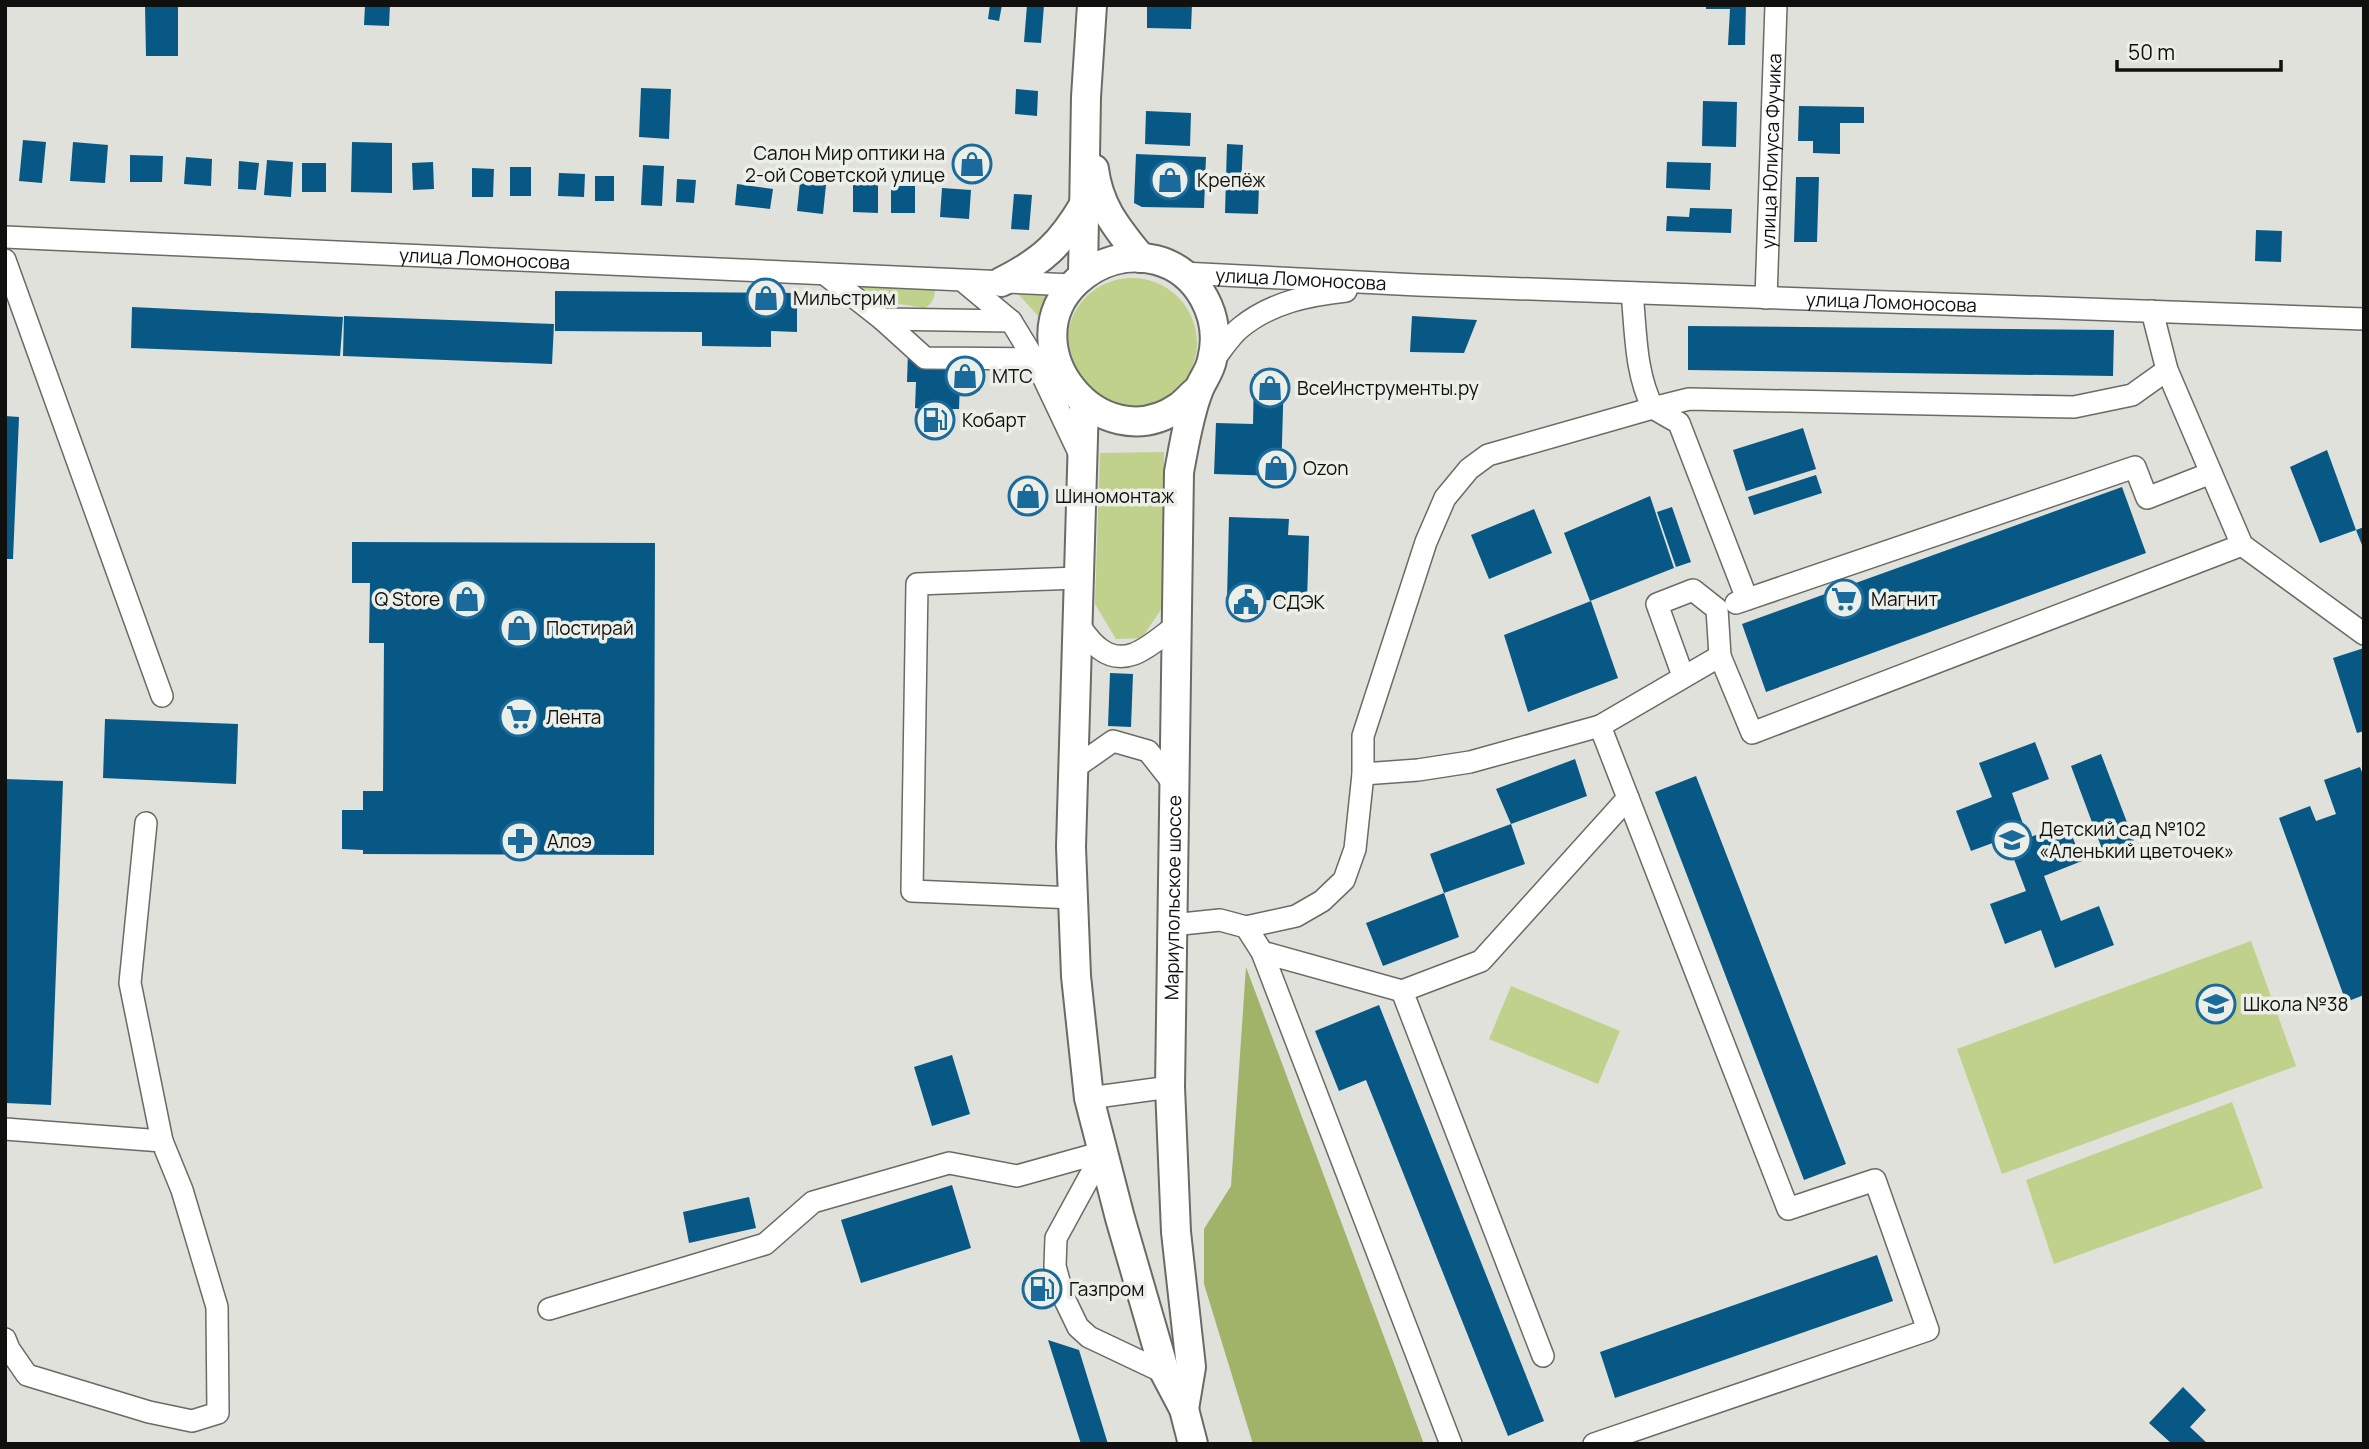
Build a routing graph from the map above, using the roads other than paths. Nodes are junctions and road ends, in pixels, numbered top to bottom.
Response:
1 (1092, 5) edge
2 (1776, 5) edge
3 (1086, 97) junction
4 (1084, 203) junction
5 (5, 237) edge
6 (1141, 258) junction
7 (5, 260) edge
8 (1182, 273) junction
9 (826, 275) junction
10 (1078, 280) junction
11 (963, 281) junction
12 (1001, 282) junction
13 (1418, 285) junction
14 (1632, 293) junction
15 (1766, 298) junction
16 (2152, 312) junction
17 (881, 319) junction
18 (2364, 319) edge
19 (1011, 321) junction
20 (1034, 359) junction
21 (1212, 362) junction
22 (2167, 370) junction
23 (1199, 389) junction
24 (1084, 403) junction
25 (1653, 408) junction
26 (1082, 461) junction
27 (2211, 473) junction
28 (2242, 545) junction
29 (1079, 578) junction
30 (1747, 599) junction
31 (1717, 609) junction
32 (1078, 624) junction
33 (1177, 625) junction
34 (2364, 634) edge
35 (1720, 656) junction
36 (1683, 676) junction
37 (162, 696) dead end
38 (1600, 726) junction
39 (1073, 769) junction
40 (1363, 774) junction
41 (1174, 784) junction
42 (1628, 798) junction
43 (146, 823) dead end
44 (1073, 898) junction
45 (1172, 925) junction
46 (1246, 927) junction
47 (1262, 952) junction
48 (1402, 991) junction
49 (1170, 1087) junction
50 (1089, 1098) junction
51 (5, 1129) edge
52 (162, 1141) junction
53 (1103, 1152) junction
54 (549, 1309) dead end
55 (5, 1339) edge
56 (1543, 1356) dead end
57 (1166, 1373) junction
58 (1184, 1409) junction
59 (1604, 1442) edge
60 (1193, 1444) edge
61 (1451, 1444) edge

1 - 3 main road
2 - 15 street, улица Юлиуса Фучика
3 - 4 main road
3 - 6 main road
4 - 10 main road
4 - 12 main road
5 - 9 street, улица Ломоносова
6 - 8 main road
6 - 10 main road
7 - 37 street
8 - 13 street, улица Ломоносова
8 - 21 main road
9 - 11 street, улица Ломоносова
9 - 17 street
10 - 12 street, улица Ломоносова
10 - 24 main road
11 - 12 street, улица Ломоносова
11 - 19 street
13 - 14 street, улица Ломоносова
13 - 21 street, улица Ломоносова
14 - 15 street, улица Ломоносова
14 - 25 street
15 - 16 street, улица Ломоносова
16 - 18 street, улица Ломоносова
16 - 22 street
17 - 19 street
17 - 20 street
19 - 20 street
20 - 26 street
21 - 23 main road
22 - 25 street
22 - 27 street
23 - 24 main road
23 - 33 main road, Мариупольское шоссе
24 - 26 main road, Мариупольское шоссе
25 - 30 street
25 - 40 street
26 - 29 main road, Мариупольское шоссе
27 - 28 street
27 - 30 street
28 - 34 street
28 - 35 street
29 - 32 main road, Мариупольское шоссе
29 - 44 street
30 - 31 street
31 - 35 street
31 - 36 street
32 - 33 street
32 - 39 main road, Мариупольское шоссе
33 - 41 main road, Мариупольское шоссе
35 - 36 street
36 - 38 street
38 - 40 street
38 - 42 street
39 - 41 street
39 - 44 main road, Мариупольское шоссе
40 - 46 street
41 - 45 main road, Мариупольское шоссе
42 - 48 street
42 - 59 street
43 - 52 street
44 - 50 main road, Мариупольское шоссе
45 - 46 street
45 - 49 main road, Мариупольское шоссе
46 - 47 street
47 - 48 street
47 - 61 street
48 - 56 street
49 - 50 street
49 - 58 main road, Мариупольское шоссе
50 - 53 main road, Мариупольское шоссе
51 - 52 street
52 - 55 street
53 - 54 street
53 - 57 main road, Мариупольское шоссе
53 - 57 street
57 - 58 main road, Мариупольское шоссе
58 - 60 main road, Мариупольское шоссе

